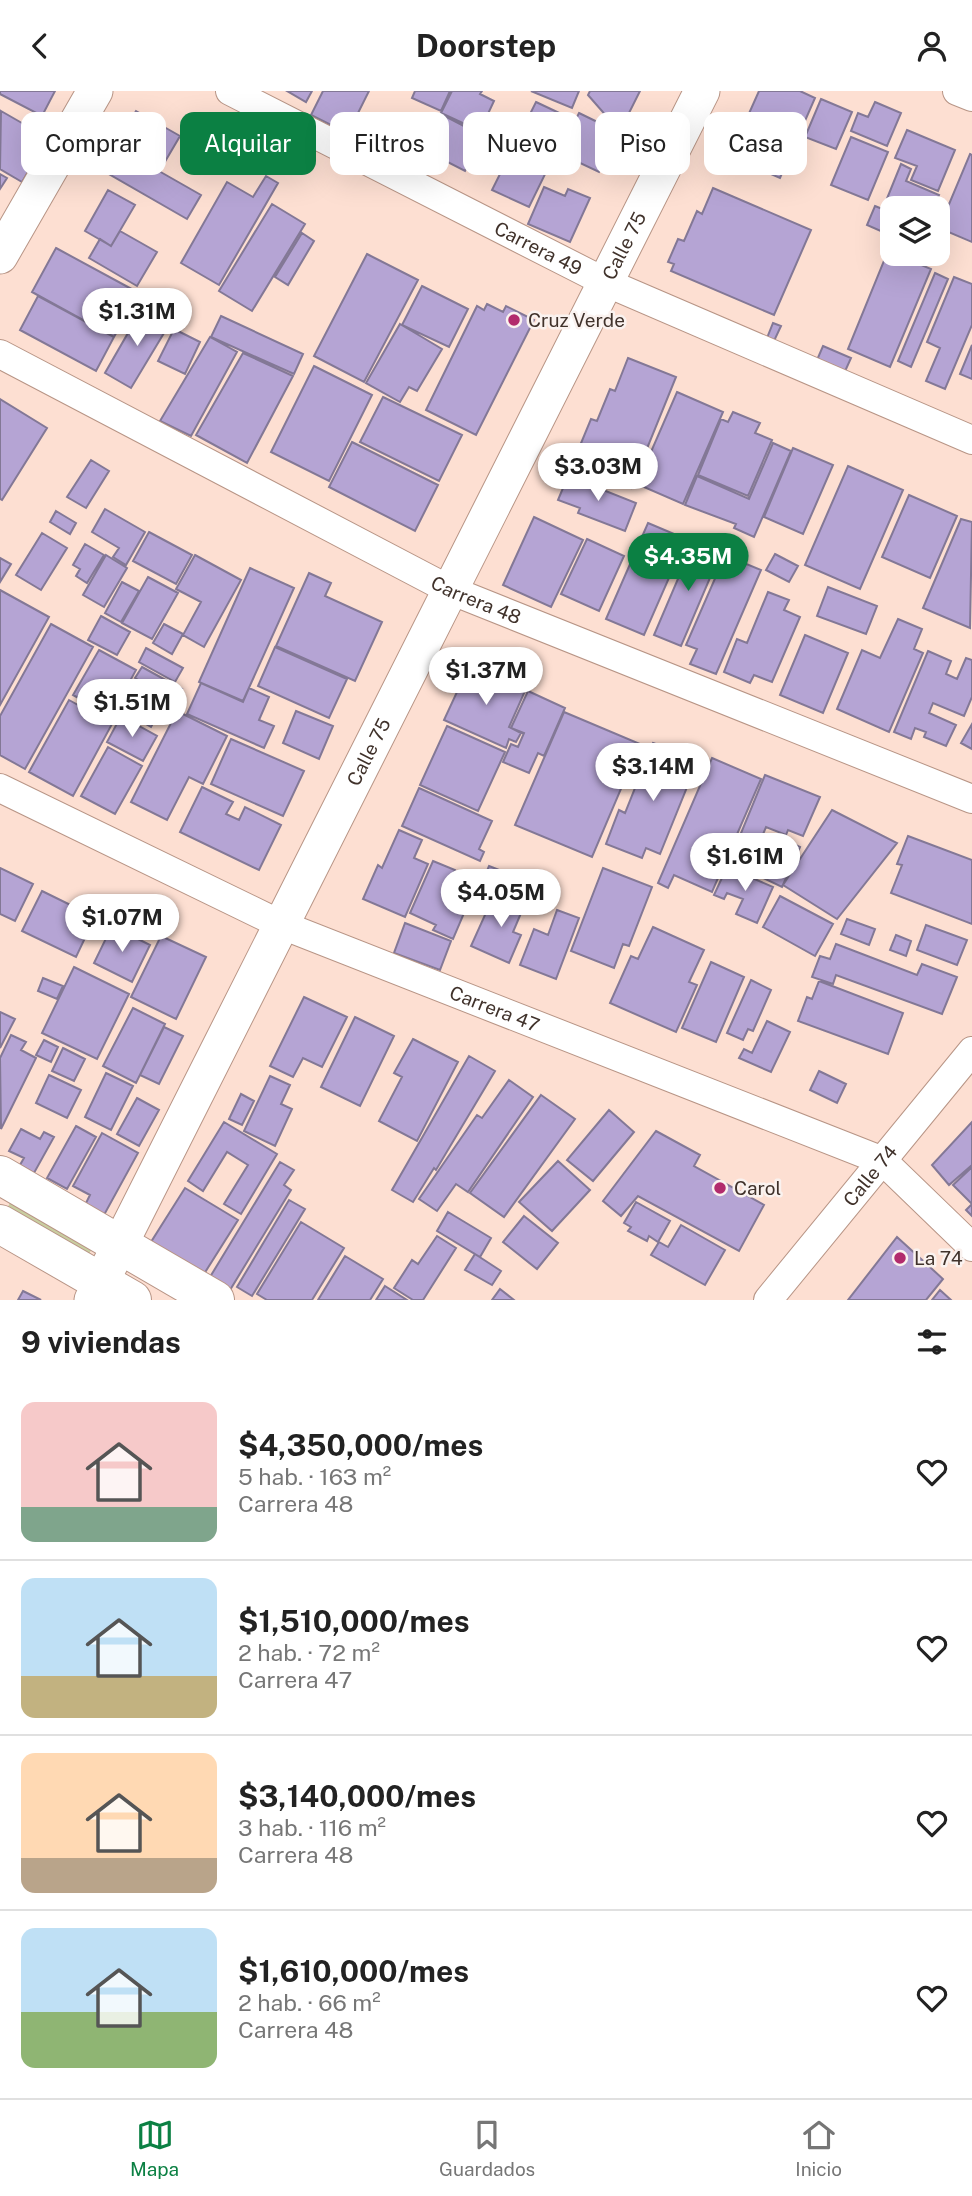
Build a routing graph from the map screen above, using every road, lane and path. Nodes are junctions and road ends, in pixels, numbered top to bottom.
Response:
1 (95, 91) edge
2 (230, 91) edge
3 (702, 91) edge
4 (957, 91) edge
5 (972, 97) edge
6 (0, 255) edge
7 (605, 282) junction
8 (0, 354) edge
9 (972, 440) edge
10 (450, 590) junction
11 (0, 789) edge
12 (972, 799) edge
13 (282, 925) junction
14 (972, 1051) edge
15 (883, 1161) junction
16 (4, 1186) edge
17 (0, 1224) edge
18 (120, 1245) junction
19 (972, 1247) edge
20 (109, 1294) edge
21 (215, 1300) edge
22 (768, 1300) edge

1 - 6 street
2 - 7 street, Carrera 49
3 - 7 street, Calle 75
4 - 5 street
7 - 9 street, Carrera 49
7 - 10 street, Calle 75
8 - 10 street, Carrera 48
10 - 12 street, Carrera 48
10 - 13 street, Calle 75
11 - 13 street, Carrera 47
13 - 15 street, Carrera 47
13 - 18 street, Calle 75
14 - 15 street, Calle 74
15 - 19 street, Carrera 47
15 - 22 street, Calle 74
16 - 18 main road
17 - 20 main road
18 - 20 street, Calle 75
18 - 21 main road

